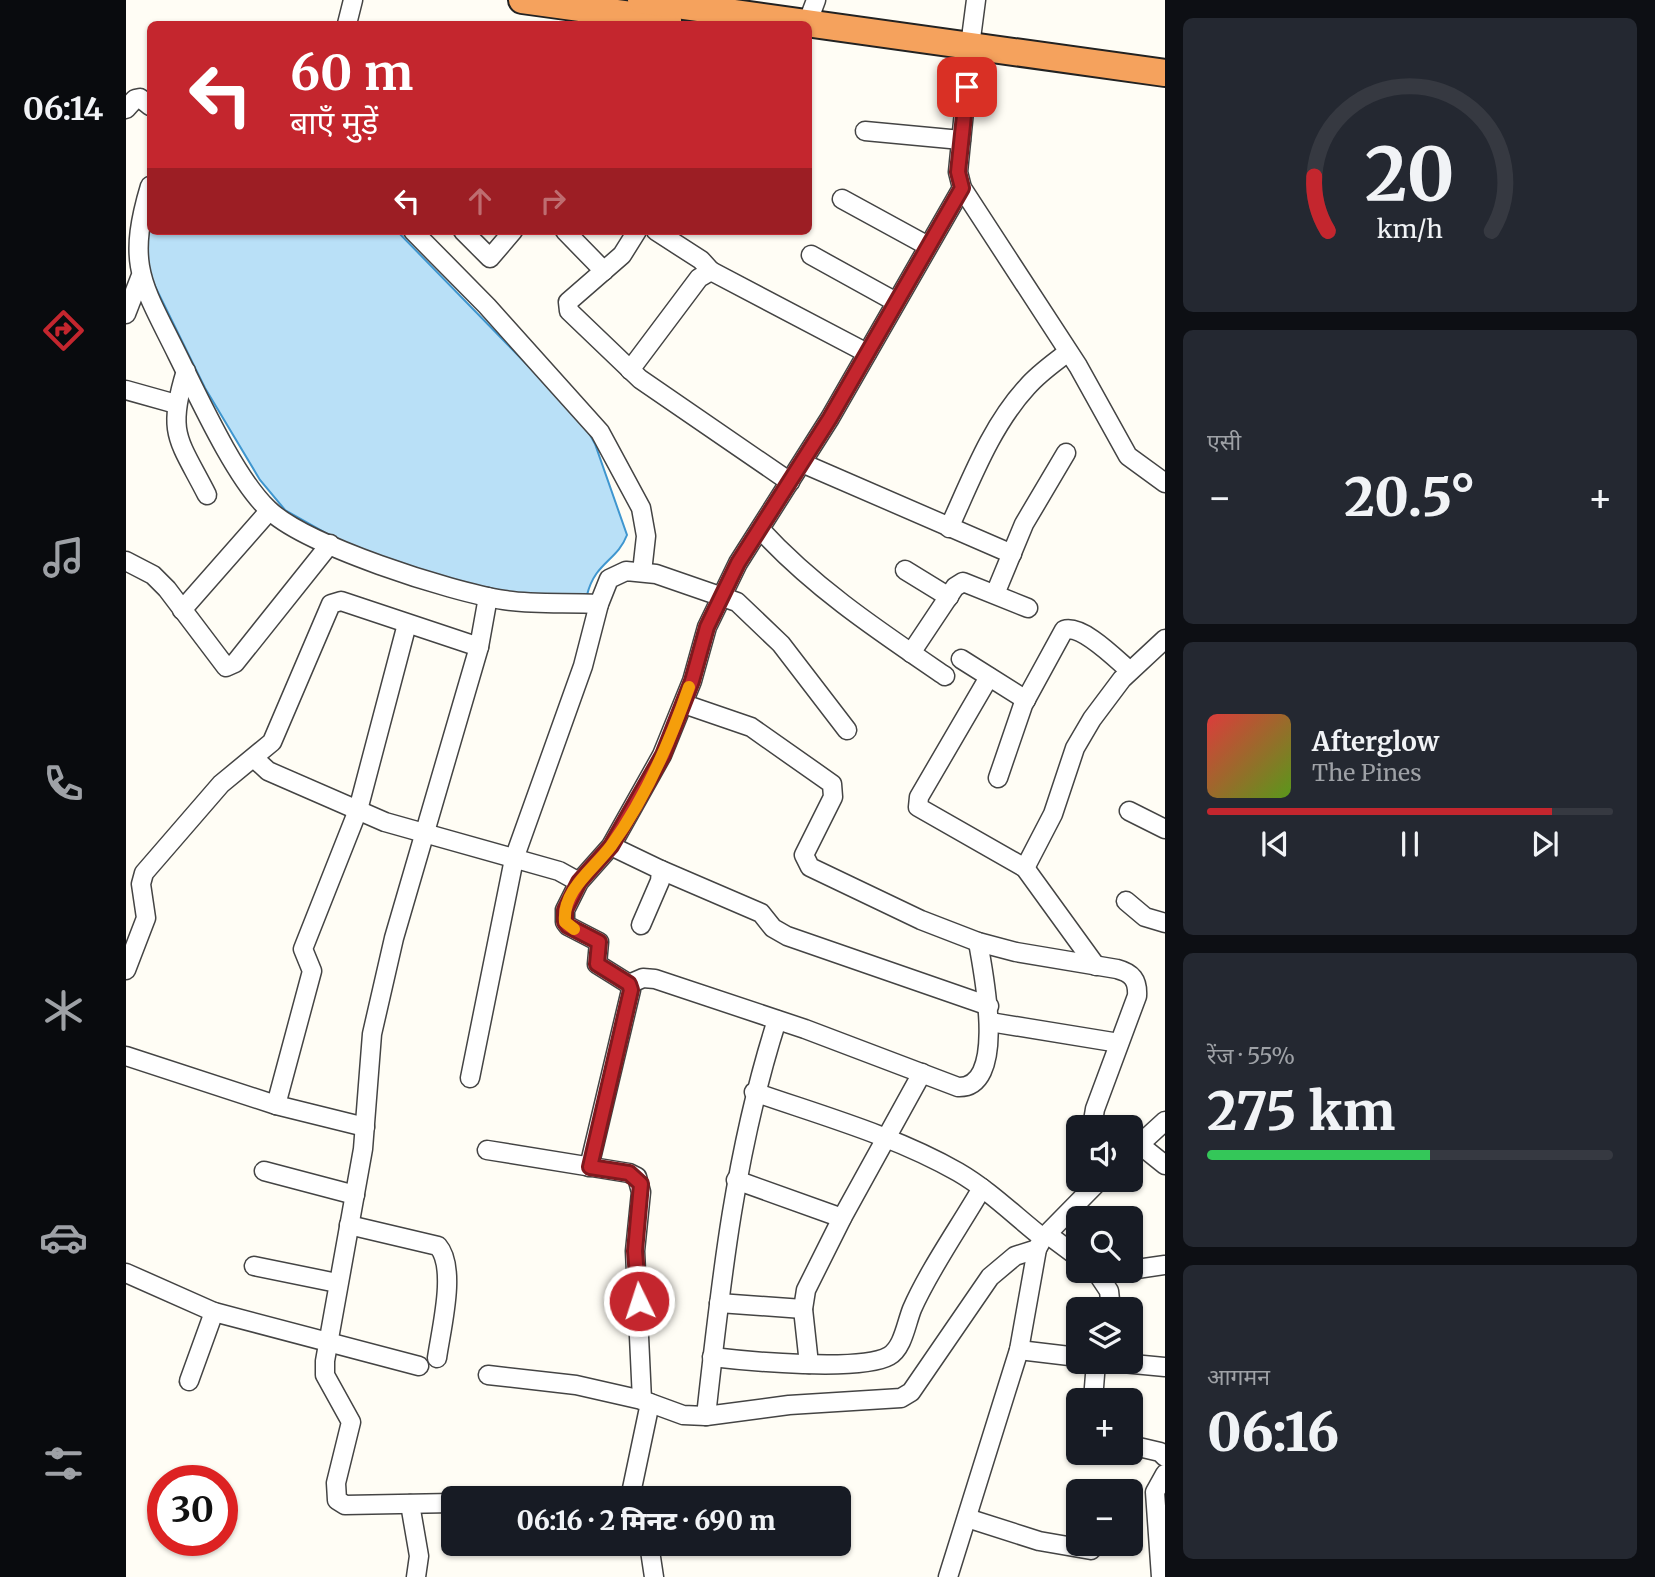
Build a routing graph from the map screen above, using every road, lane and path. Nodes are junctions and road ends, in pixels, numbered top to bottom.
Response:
1 (353, 0) edge
2 (522, 0) edge
3 (976, 0) edge
4 (603, 6) edge
5 (693, 10) edge
6 (639, 14) edge
7 (348, 21) edge
8 (810, 21) edge
9 (812, 21) edge
10 (970, 54) junction
11 (1165, 73) edge
12 (1165, 90) edge
13 (147, 104) edge
14 (126, 109) edge
15 (865, 131) dead end
16 (961, 139) junction
17 (962, 188) junction
18 (147, 194) edge
19 (842, 199) dead end
20 (417, 235) edge
21 (467, 235) edge
22 (510, 235) edge
23 (569, 235) edge
24 (634, 235) edge
25 (662, 235) edge
26 (928, 246) junction
27 (811, 255) dead end
28 (604, 271) junction
29 (711, 271) junction
30 (140, 278) junction
31 (896, 302) junction
32 (126, 314) edge
33 (1068, 352) junction
34 (867, 353) junction
35 (631, 370) junction
36 (186, 372) junction
37 (126, 390) edge
38 (176, 404) junction
39 (1066, 453) dead end
40 (802, 463) junction
41 (790, 482) junction
42 (1165, 484) edge
43 (207, 495) dead end
44 (269, 511) junction
45 (949, 528) junction
46 (760, 530) junction
47 (330, 544) junction
48 (1012, 554) junction
49 (126, 561) edge
50 (905, 570) dead end
51 (642, 572) junction
52 (995, 594) junction
53 (722, 595) junction
54 (488, 597) junction
55 (948, 597) junction
56 (599, 604) junction
57 (1028, 608) dead end
58 (182, 610) junction
59 (407, 624) junction
60 (1165, 639) edge
61 (479, 647) junction
62 (911, 653) junction
63 (961, 659) dead end
64 (1130, 671) junction
65 (945, 676) dead end
66 (989, 677) junction
67 (1026, 700) junction
68 (684, 704) junction
69 (847, 730) dead end
70 (254, 758) junction
71 (998, 778) dead end
72 (358, 810) junction
73 (1129, 811) dead end
74 (1165, 829) edge
75 (423, 835) junction
76 (611, 846) junction
77 (514, 859) junction
78 (1025, 868) junction
79 (661, 870) junction
80 (579, 882) junction
81 (1126, 901) dead end
82 (1165, 923) edge
83 (641, 925) dead end
84 (978, 942) junction
85 (1097, 966) junction
86 (126, 970) edge
87 (629, 984) junction
88 (990, 1014) junction
89 (777, 1020) junction
90 (1119, 1043) junction
91 (126, 1056) edge
92 (922, 1073) junction
93 (470, 1078) dead end
94 (754, 1092) junction
95 (276, 1105) junction
96 (1094, 1115) edge
97 (1165, 1121) edge
98 (365, 1127) junction
99 (885, 1138) junction
100 (1143, 1142) edge
101 (487, 1150) dead end
102 (1143, 1153) edge
103 (1165, 1165) edge
104 (590, 1167) junction
105 (264, 1171) dead end
106 (736, 1180) junction
107 (982, 1188) junction
108 (1088, 1192) edge
109 (355, 1195) junction
110 (842, 1217) junction
111 (349, 1225) junction
112 (1042, 1240) junction
113 (1066, 1252) edge
114 (1165, 1265) edge
115 (254, 1266) dead end
116 (1143, 1268) edge
117 (126, 1273) edge
118 (337, 1283) junction
119 (719, 1303) junction
120 (803, 1309) junction
121 (214, 1312) junction
122 (328, 1343) junction
123 (1019, 1350) junction
124 (1066, 1356) edge
125 (712, 1357) junction
126 (438, 1358) dead end
127 (809, 1364) junction
128 (1143, 1365) edge
129 (419, 1366) dead end
130 (1165, 1367) edge
131 (488, 1375) dead end
132 (189, 1381) dead end
133 (646, 1401) junction
134 (706, 1416) junction
135 (1143, 1447) edge
136 (1165, 1457) edge
137 (1165, 1474) edge
138 (632, 1486) edge
139 (441, 1503) edge
140 (410, 1504) junction
141 (967, 1518) junction
142 (1066, 1545) edge
143 (651, 1556) edge
144 (416, 1577) edge
145 (654, 1577) edge
146 (948, 1577) edge
147 (1161, 1577) edge

1 - 7 street
2 - 4 highway
3 - 10 street
4 - 6 highway
5 - 6 highway
5 - 8 highway
9 - 10 highway
10 - 11 highway
10 - 12 highway
10 - 16 street
13 - 14 street
15 - 16 street
16 - 17 street
17 - 26 street
17 - 33 street
18 - 30 street
19 - 26 street
20 - 51 street
21 - 22 street
23 - 28 street
24 - 28 street
25 - 29 street
26 - 31 street
27 - 31 street
28 - 35 street
29 - 34 street
29 - 35 street
30 - 32 street
30 - 36 street
31 - 34 street
33 - 42 street
33 - 45 street
34 - 40 street
35 - 41 street
36 - 38 street
36 - 44 street
37 - 38 street
38 - 43 street
39 - 48 street
40 - 41 street
40 - 45 street
41 - 46 street
44 - 47 street
44 - 58 street
45 - 48 street
46 - 53 street
46 - 62 street
47 - 54 street
47 - 58 street
48 - 52 street
49 - 58 street
50 - 55 street
51 - 53 street
51 - 56 street
52 - 55 street
52 - 57 street
53 - 68 street
53 - 69 street
54 - 56 street
54 - 61 street
55 - 62 street
56 - 77 street
59 - 61 street
59 - 70 street
59 - 72 street
60 - 64 street
61 - 75 street
62 - 65 street
63 - 66 street
64 - 67 street
64 - 78 street
66 - 67 street
66 - 78 street
67 - 71 street
68 - 76 street
68 - 84 street
70 - 72 street
70 - 86 street
72 - 75 street
72 - 95 street
73 - 74 street
75 - 77 street
75 - 98 street
76 - 79 street
76 - 80 street
77 - 80 street
77 - 93 street
78 - 85 street
79 - 83 street
79 - 88 street
80 - 87 street
81 - 82 street
84 - 85 street
84 - 88 street
85 - 90 street
87 - 89 street
87 - 104 street
88 - 90 street
88 - 92 street
89 - 92 street
89 - 94 street
90 - 96 street
91 - 95 street
92 - 99 street
94 - 99 street
94 - 106 street
95 - 98 street
97 - 100 street
98 - 109 street
99 - 107 street
99 - 110 street
101 - 104 street
102 - 103 street
104 - 133 street
105 - 109 street
106 - 110 street
106 - 119 street
107 - 112 street
107 - 127 street
108 - 112 street
109 - 111 street
110 - 120 street
111 - 118 street
111 - 126 street
112 - 113 street
112 - 123 street
112 - 134 street
114 - 116 street
115 - 118 street
117 - 121 street
118 - 122 street
119 - 120 street
119 - 125 street
120 - 127 street
121 - 122 street
121 - 132 street
122 - 129 street
122 - 140 street
123 - 124 street
123 - 141 street
125 - 127 street
125 - 134 street
128 - 130 street
131 - 133 street
133 - 134 street
133 - 138 street
135 - 136 street
137 - 147 street
139 - 140 street
140 - 144 street
141 - 142 street
141 - 146 street
143 - 145 street

